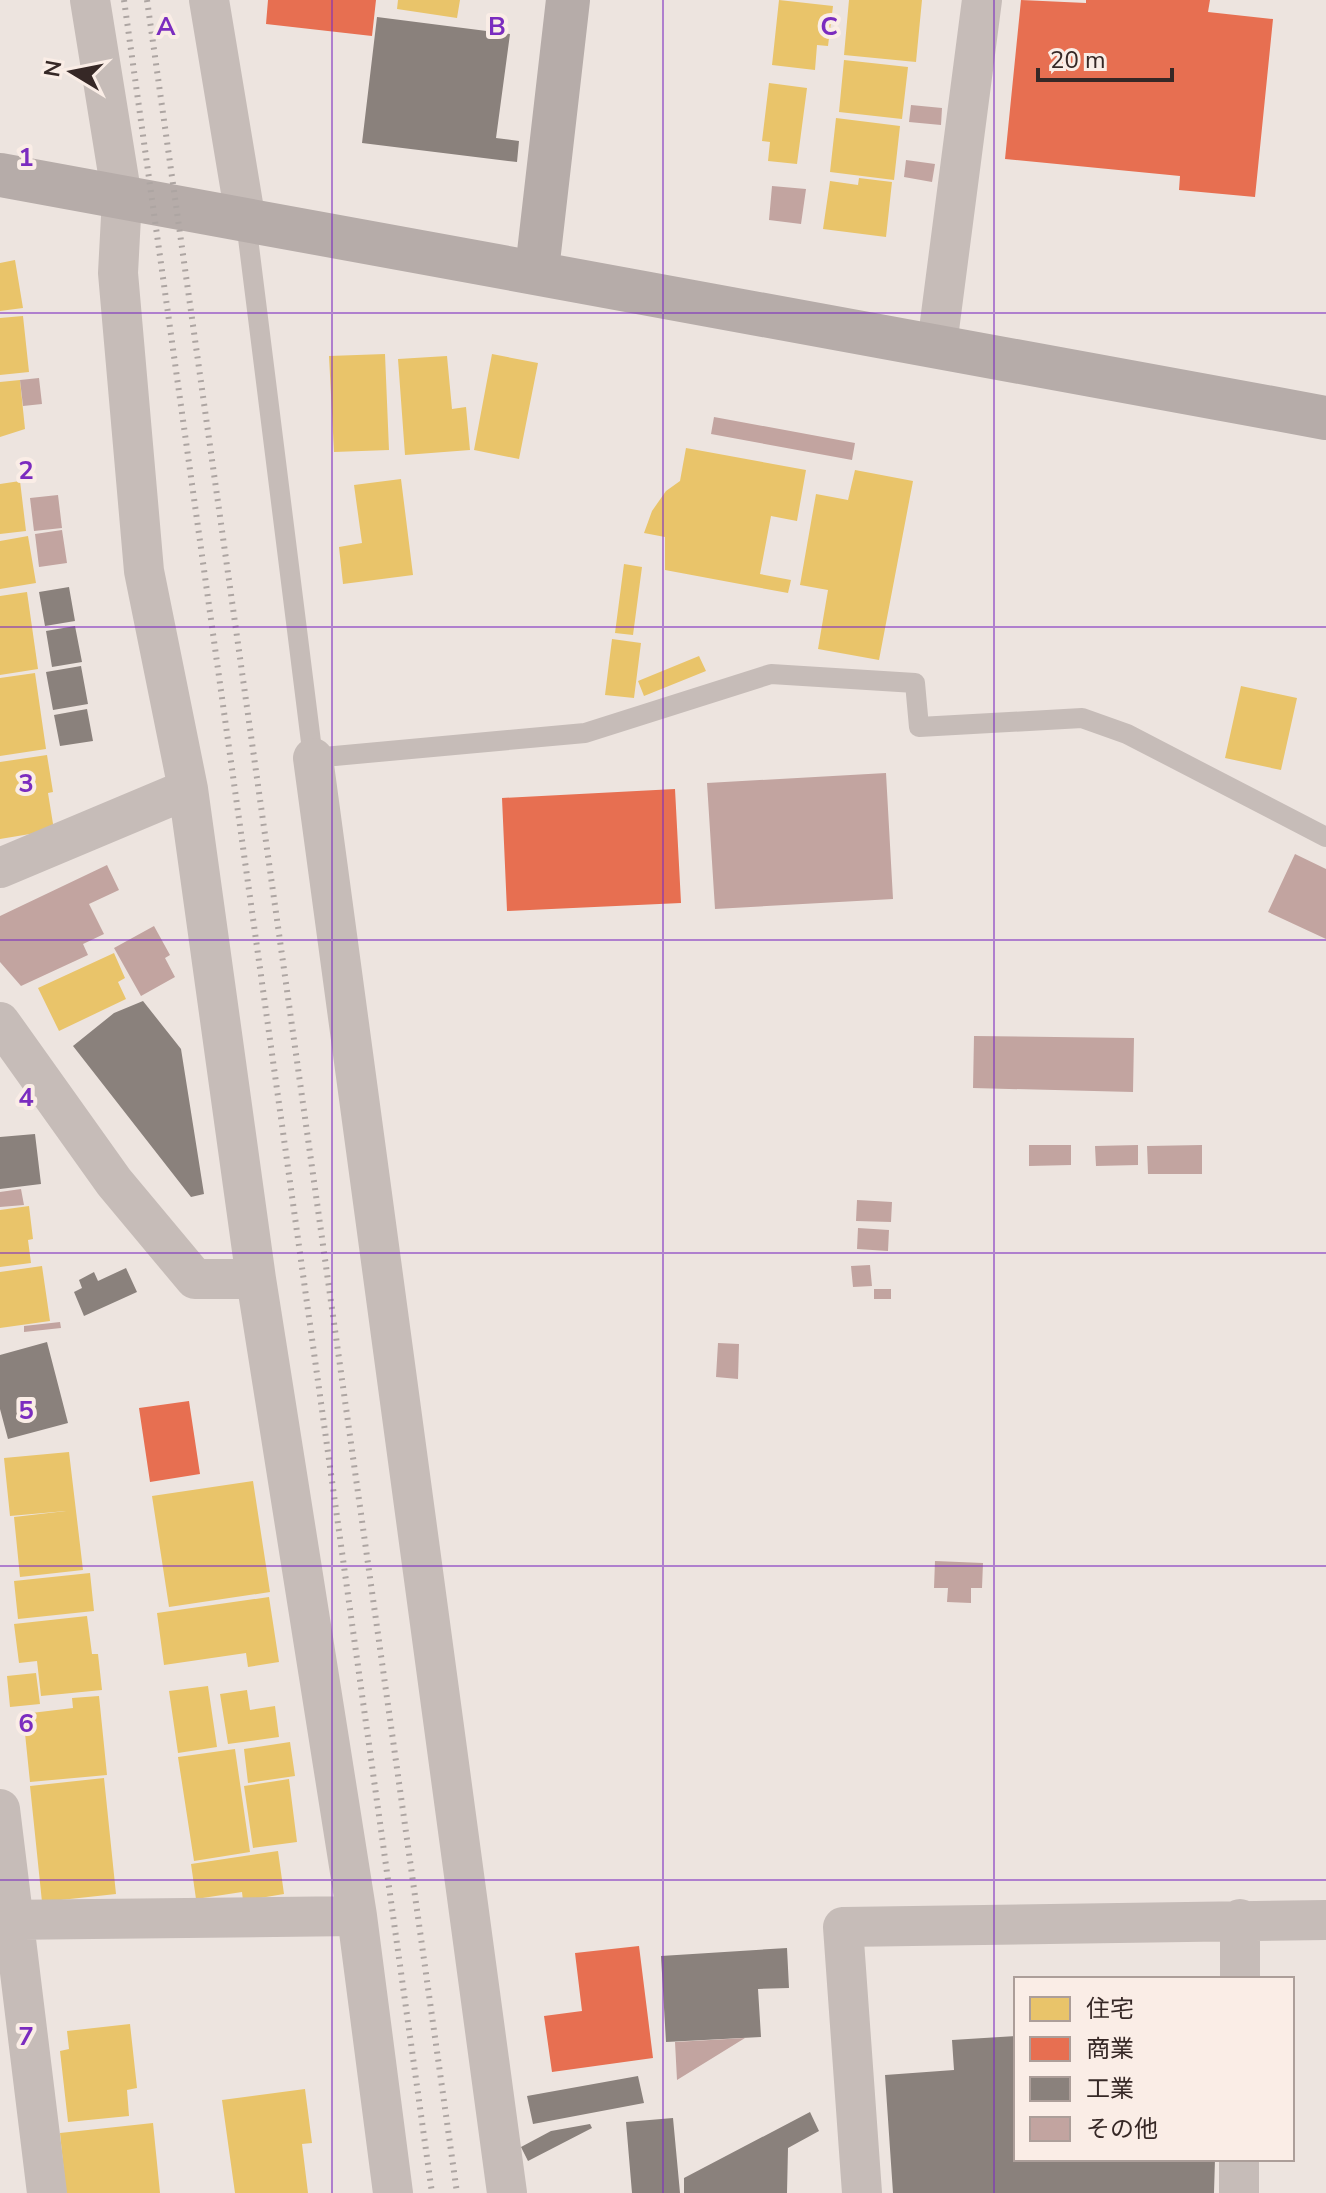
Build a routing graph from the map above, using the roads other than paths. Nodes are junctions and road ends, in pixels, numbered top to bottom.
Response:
1 (90, 0) edge
2 (209, 0) edge
3 (568, 0) edge
4 (982, 0) edge
5 (0, 175) edge
6 (122, 198) junction
7 (246, 222) junction
8 (537, 270) junction
9 (937, 345) junction
10 (1326, 418) edge
11 (313, 758) junction
12 (188, 789) junction
13 (1326, 837) edge
14 (0, 868) edge
15 (0, 1022) edge
16 (256, 1279) junction
17 (0, 1809) edge
18 (357, 1916) junction
19 (1240, 1919) junction
20 (6, 1920) edge
21 (1326, 1920) edge
22 (1240, 1977) edge
23 (1239, 2161) edge
24 (47, 2193) edge
25 (393, 2193) edge
26 (507, 2193) edge
27 (862, 2193) edge
28 (1239, 2193) edge

1 - 6 street
2 - 7 street
3 - 8 street
4 - 9 street
5 - 6 street
6 - 7 street
6 - 12 street
7 - 8 street
7 - 11 lane
8 - 9 street
9 - 10 street
11 - 13 lane
11 - 26 street
12 - 14 street
12 - 16 street
15 - 16 street
16 - 18 street
17 - 20 street
18 - 20 street
18 - 25 street
19 - 21 street
19 - 22 street
19 - 27 street
20 - 24 street
23 - 28 street

